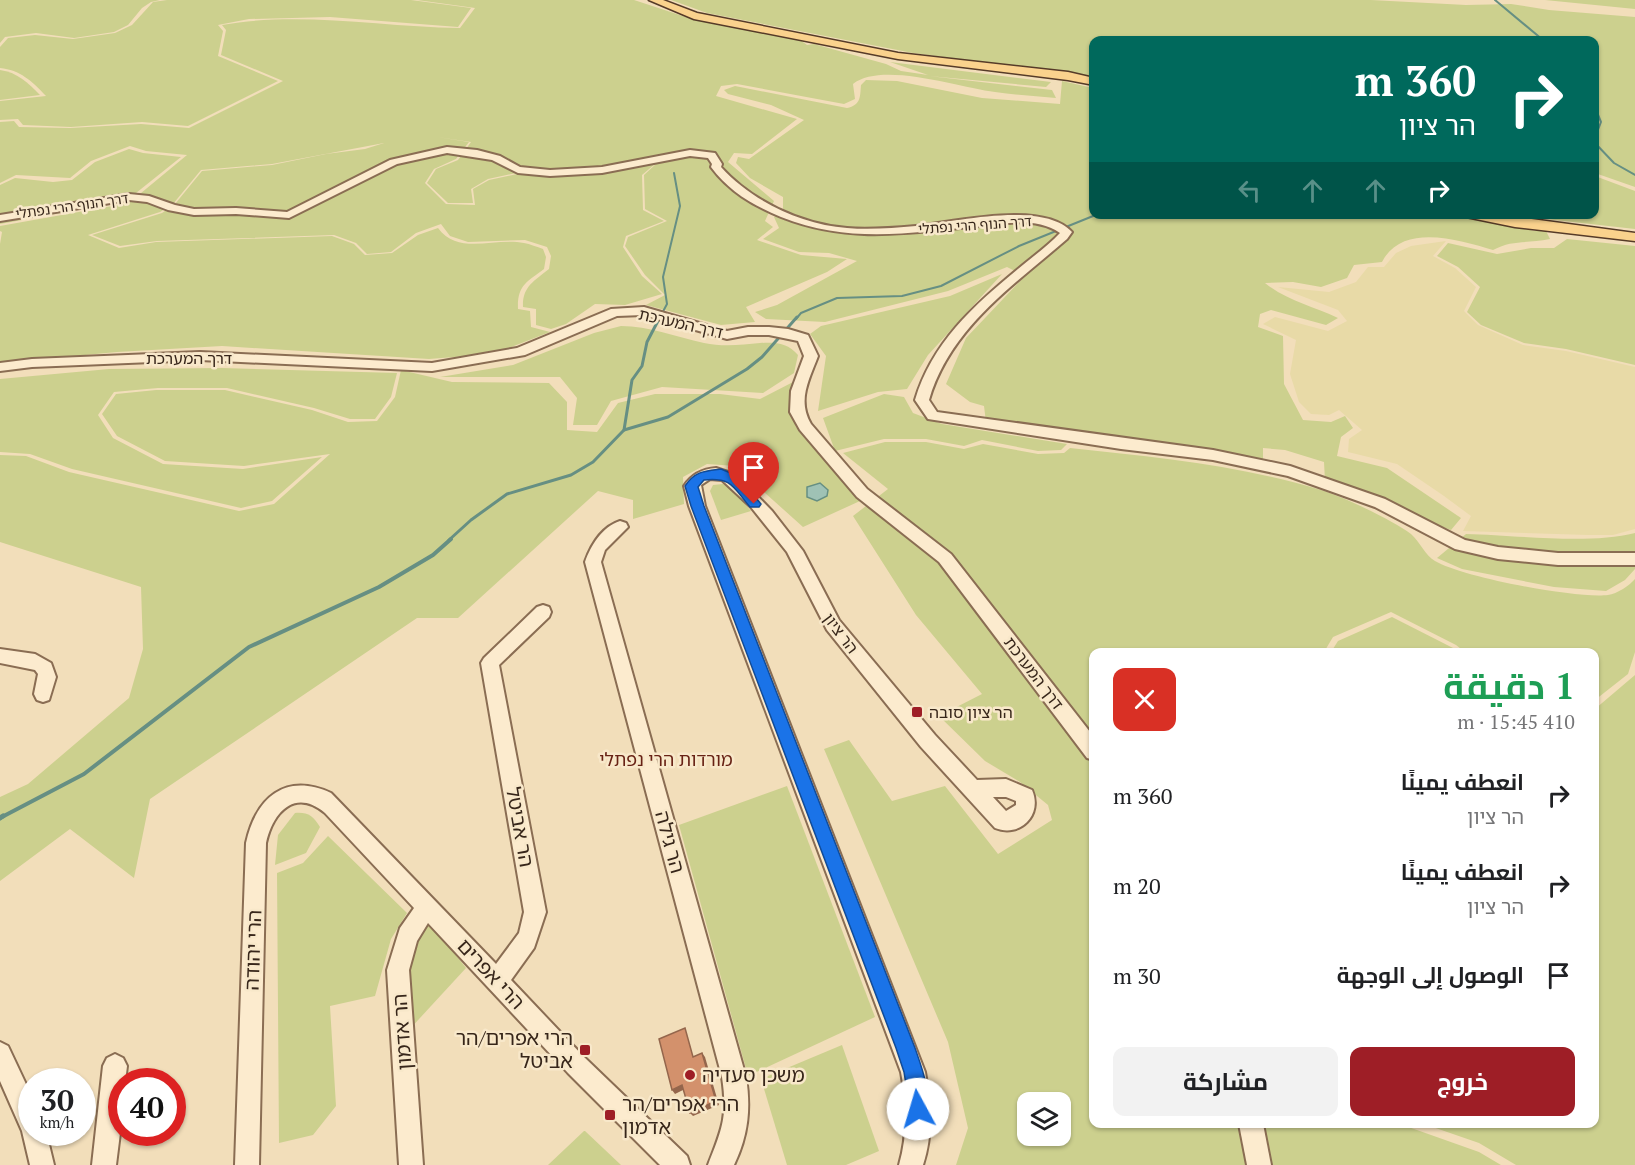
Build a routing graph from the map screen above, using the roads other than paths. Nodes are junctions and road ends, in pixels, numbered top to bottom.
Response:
1 (654, 0) edge
2 (1089, 81) edge
3 (0, 218) edge
4 (1495, 219) edge
5 (1635, 237) edge
6 (0, 367) edge
7 (620, 528) dead end
8 (1635, 559) edge
9 (543, 612) dead end
10 (0, 656) edge
11 (43, 694) dead end
12 (1089, 745) edge
13 (972, 789) junction
14 (332, 806) joint
15 (427, 906) junction
16 (497, 980) junction
17 (0, 1053) edge
18 (115, 1066) dead end
19 (18, 1094) edge
20 (1252, 1128) edge
21 (37, 1146) edge
22 (42, 1165) edge
23 (104, 1165) edge
24 (247, 1165) edge
25 (411, 1165) edge
26 (678, 1165) edge
27 (720, 1165) edge
28 (911, 1165) edge
29 (1259, 1165) edge

1 - 2 main road
3 - 8 street, דרך הנוף הרי נפתלי
4 - 5 main road
6 - 12 street, דרך המערכת
7 - 27 street, הר גילה
9 - 16 street, הר אביטל
10 - 11 street
13 - 13 street, הר ציון
13 - 28 street, הר ציון
14 - 15 street, הרי אפרים
14 - 24 street, הרי יהודה
15 - 16 street, הרי אפרים
15 - 25 street, הר אדמון
16 - 26 street, הרי אפרים
17 - 19 street
18 - 23 street
20 - 29 street
21 - 22 street

